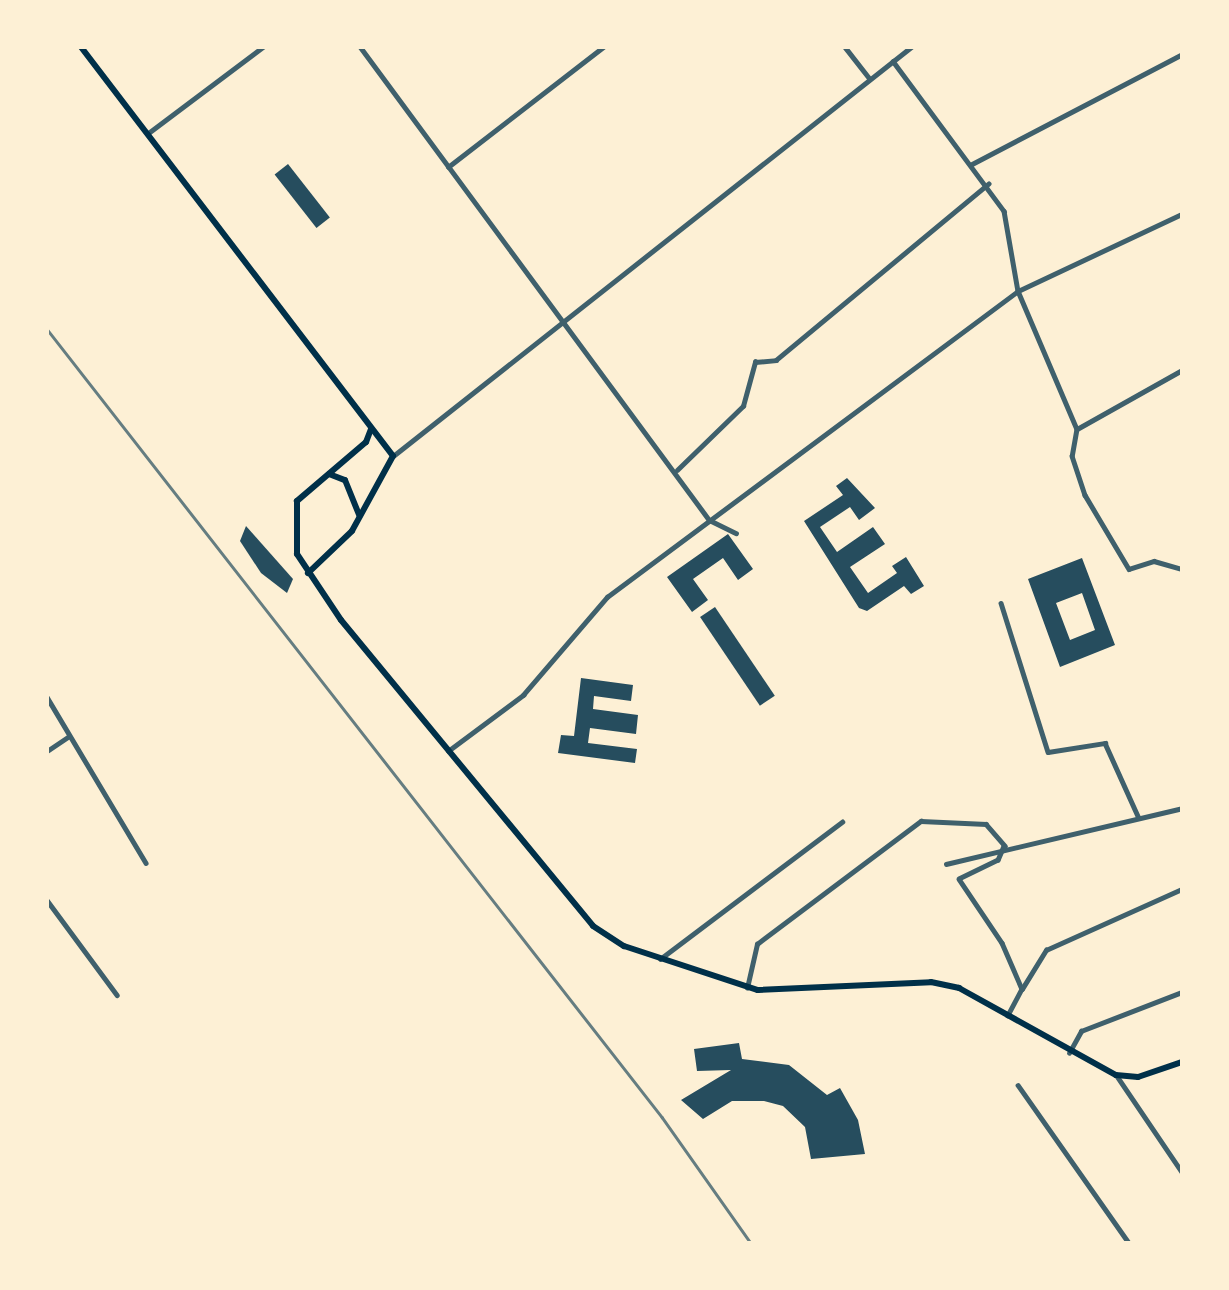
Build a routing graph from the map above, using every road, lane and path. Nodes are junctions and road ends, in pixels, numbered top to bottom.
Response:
1 (80, 47) edge
2 (263, 47) edge
3 (603, 47) edge
4 (845, 47) edge
5 (911, 47) edge
6 (363, 48) edge
7 (1182, 54) edge
8 (893, 61) junction
9 (869, 78) junction
10 (147, 134) junction
11 (972, 164) junction
12 (448, 167) junction
13 (988, 184) junction
14 (1182, 214) edge
15 (1017, 290) junction
16 (569, 323) junction
17 (1182, 370) edge
18 (371, 429) junction
19 (1077, 429) junction
20 (393, 456) junction
21 (677, 470) junction
22 (329, 474) junction
23 (359, 517) junction
24 (709, 520) junction
25 (736, 533) dead end
26 (1182, 569) edge
27 (308, 573) junction
28 (1001, 603) dead end
29 (47, 697) edge
30 (68, 737) junction
31 (47, 751) edge
32 (447, 751) junction
33 (1182, 808) edge
34 (1138, 816) junction
35 (842, 822) dead end
36 (1004, 846) junction
37 (146, 863) dead end
38 (946, 864) dead end
39 (1182, 888) edge
40 (47, 900) edge
41 (659, 960) junction
42 (747, 988) junction
43 (1021, 989) junction
44 (1182, 992) edge
45 (117, 995) dead end
46 (1008, 1016) junction
47 (1069, 1053) junction
48 (1182, 1062) edge
49 (1116, 1075) junction
50 (1018, 1085) dead end
51 (1182, 1171) edge
52 (1129, 1243) edge

1 - 10 main road
2 - 10 street
3 - 12 street
4 - 9 street
5 - 8 street
6 - 12 street
7 - 11 street
8 - 9 street
8 - 11 street
9 - 16 street
10 - 18 main road
11 - 13 street
12 - 16 street
13 - 15 street
13 - 21 street
14 - 15 street
15 - 19 street
15 - 24 street
16 - 20 street
16 - 21 street
17 - 19 street
18 - 20 main road
18 - 22 main road
19 - 26 street
20 - 23 main road
21 - 24 street
22 - 23 main road
22 - 27 main road
23 - 27 main road
24 - 25 street
24 - 32 street
27 - 32 main road
28 - 34 street
29 - 30 street
30 - 31 street
30 - 37 street
32 - 41 main road
33 - 34 street
34 - 36 street
35 - 41 street
36 - 38 street
36 - 42 street
36 - 43 street
39 - 43 street
40 - 45 street
41 - 42 main road
42 - 46 main road
43 - 46 street
44 - 47 street
46 - 47 main road
47 - 49 main road
48 - 49 main road
49 - 51 street
50 - 52 street

